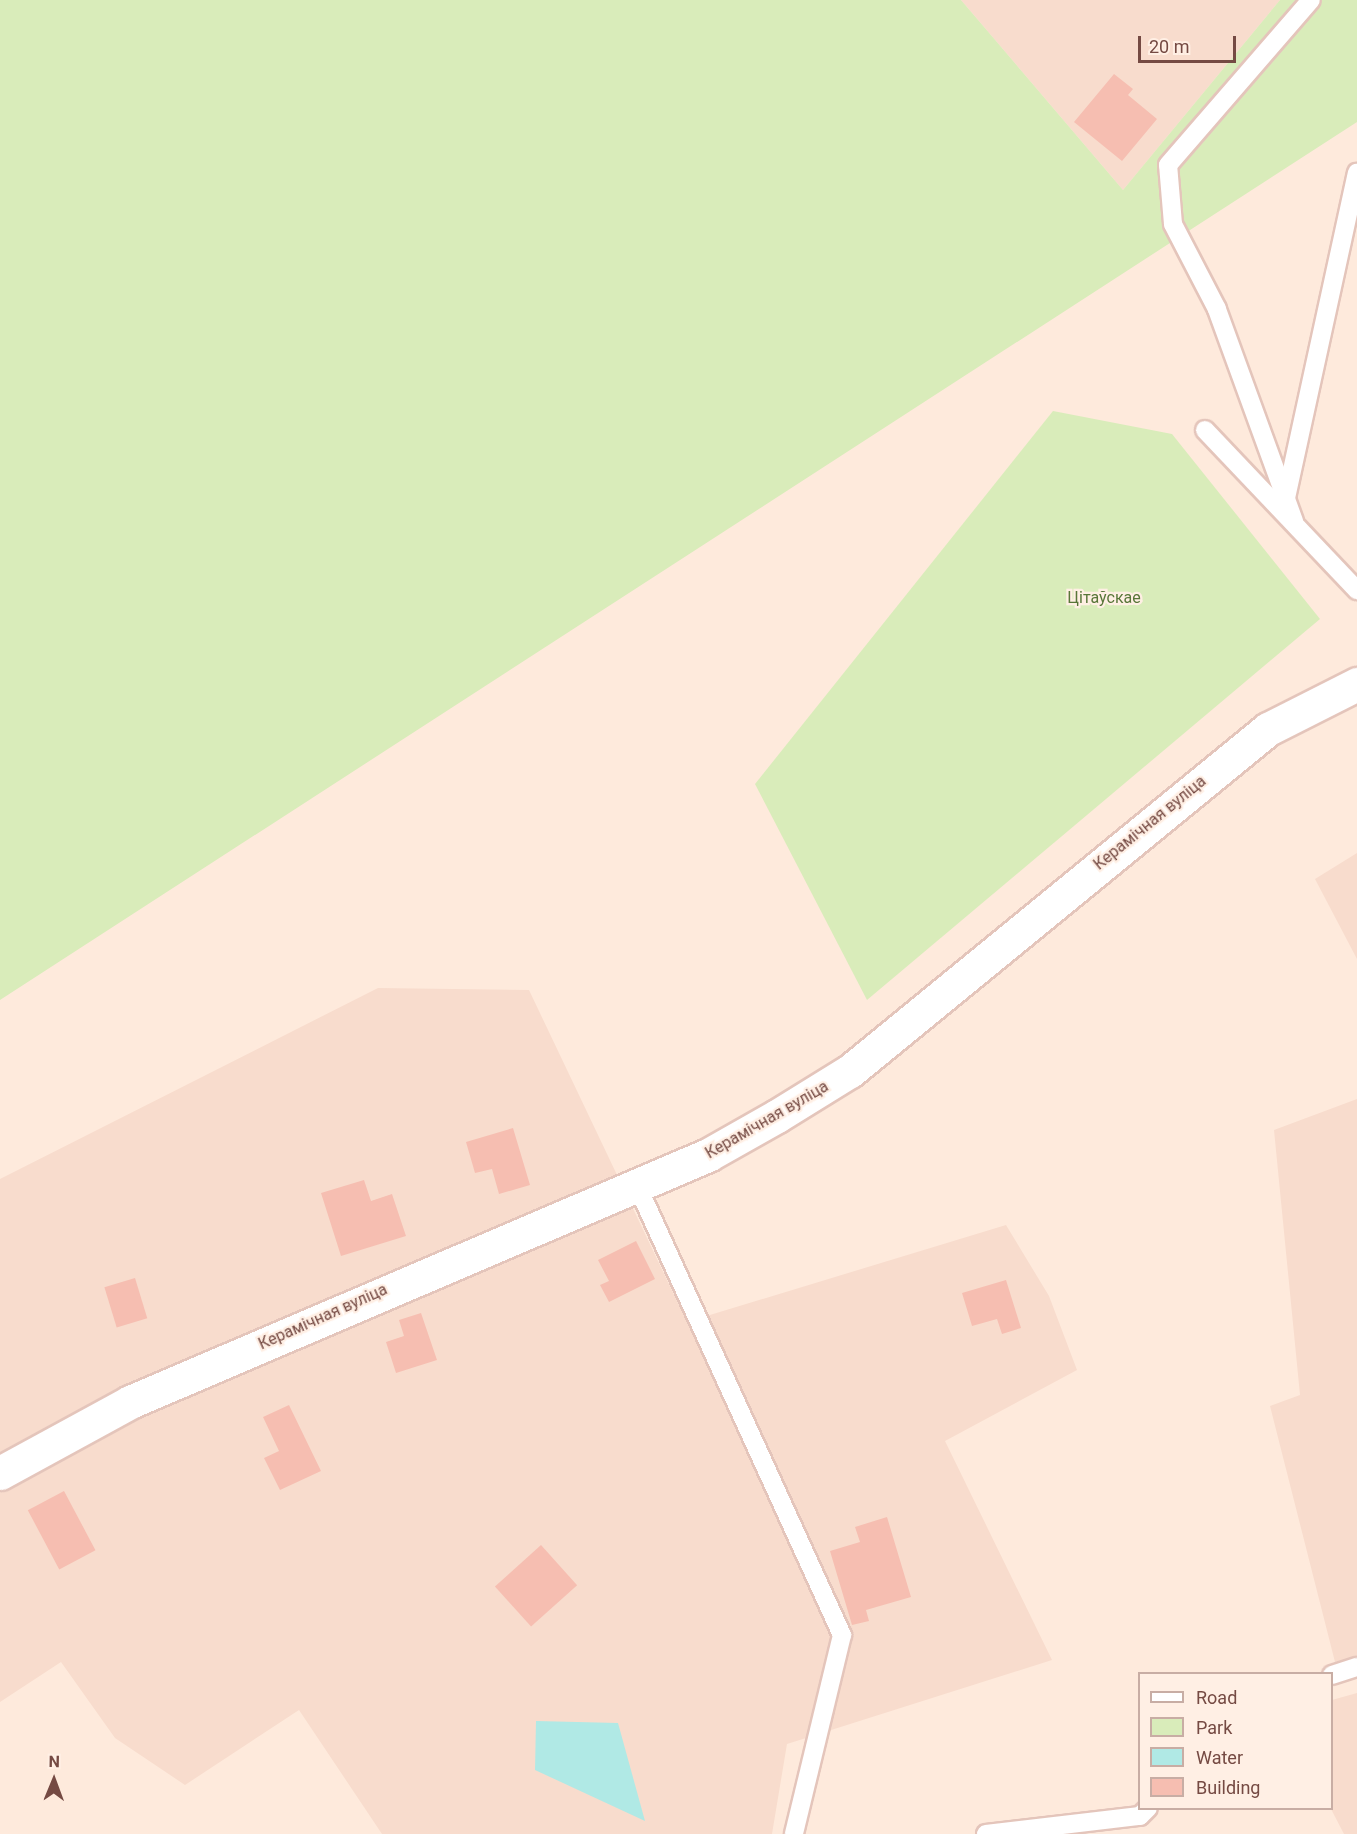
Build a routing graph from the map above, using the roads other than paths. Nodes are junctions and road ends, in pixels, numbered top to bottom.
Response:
1 (1311, 0) edge
2 (1357, 173) edge
3 (1205, 430) dead end
4 (1286, 498) junction
5 (1294, 521) junction
6 (1357, 590) edge
7 (1357, 684) edge
8 (636, 1183) junction
9 (0, 1473) edge
10 (1357, 1667) edge
11 (1333, 1675) edge
12 (1147, 1810) edge
13 (794, 1834) edge
14 (986, 1834) edge

1 - 4 lane
2 - 4 lane
3 - 5 lane
4 - 5 lane
5 - 6 lane
7 - 8 street, Керамічная вуліца
8 - 9 street, Керамічная вуліца
8 - 13 lane
10 - 11 lane
12 - 14 lane

